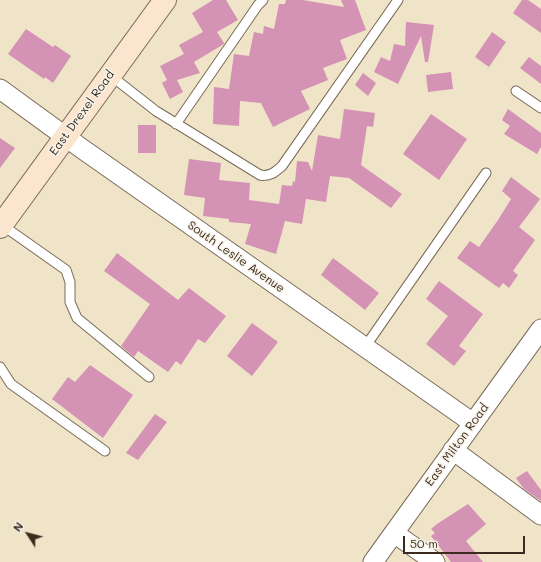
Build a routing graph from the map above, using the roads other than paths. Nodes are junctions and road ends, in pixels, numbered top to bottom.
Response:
1 (165, 0) edge
2 (263, 0) edge
3 (398, 0) edge
4 (110, 75) junction
5 (0, 89) edge
6 (516, 91) dead end
7 (541, 108) edge
8 (176, 124) junction
9 (65, 137) junction
10 (486, 174) dead end
11 (1, 226) edge
12 (541, 329) edge
13 (365, 347) junction
14 (0, 367) edge
15 (149, 377) dead end
16 (473, 423) junction
17 (453, 450) junction
18 (105, 451) dead end
19 (541, 515) edge
20 (394, 534) junction
21 (374, 562) edge
22 (435, 562) edge

1 - 4 street, East Drexel Road
2 - 8 lane
3 - 8 lane
4 - 8 lane
4 - 9 street, East Drexel Road
5 - 9 street, South Leslie Avenue
6 - 7 lane
9 - 11 street, East Drexel Road
9 - 13 street, South Leslie Avenue
10 - 13 lane
11 - 15 lane
12 - 16 street, East Milton Road
13 - 16 street, South Leslie Avenue
14 - 18 lane
16 - 17 street, East Milton Road
17 - 19 street
17 - 20 street, East Milton Road
20 - 21 street, East Milton Road
20 - 22 street

